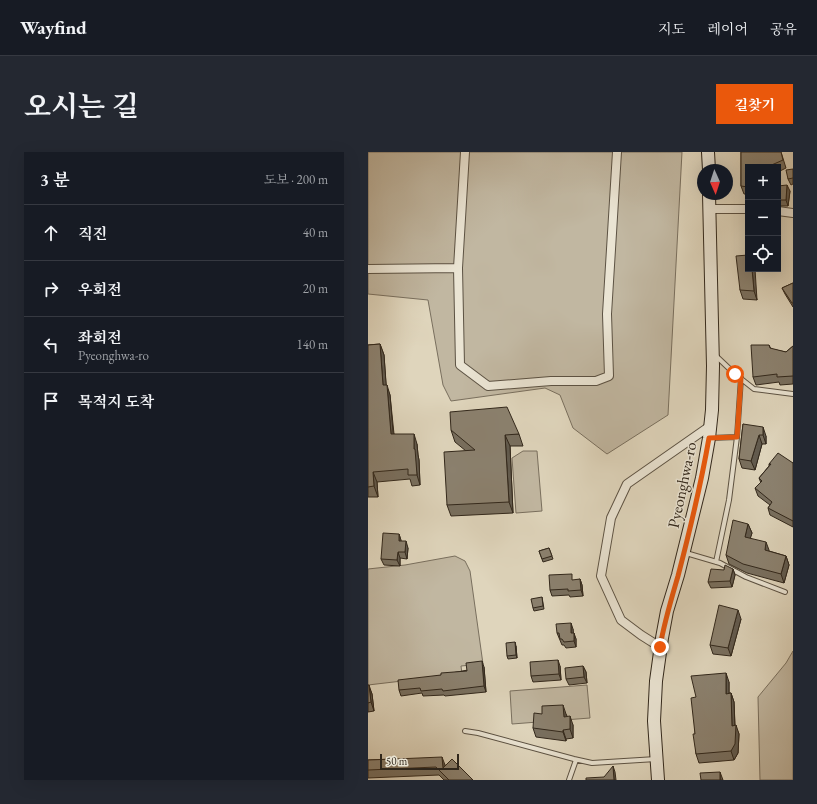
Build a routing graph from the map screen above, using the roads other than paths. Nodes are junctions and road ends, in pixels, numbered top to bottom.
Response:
1 (465, 152) edge
2 (617, 152) edge
3 (708, 152) edge
4 (709, 164) edge
5 (709, 200) edge
6 (709, 209) junction
7 (745, 209) edge
8 (781, 211) edge
9 (793, 213) edge
10 (458, 268) junction
11 (368, 269) edge
12 (713, 354) junction
13 (741, 378) junction
14 (793, 394) edge
15 (709, 432) junction
16 (737, 437) junction
17 (683, 552) junction
18 (716, 562) junction
19 (785, 592) dead end
20 (660, 647) junction
21 (465, 731) dead end
22 (656, 759) junction
23 (576, 760) junction
24 (569, 780) edge
25 (658, 780) edge

1 - 10 street
2 - 10 street
3 - 4 main road
5 - 6 main road, Pyeonghwa-ro
6 - 7 street
6 - 12 main road, Pyeonghwa-ro
8 - 9 street
10 - 11 street
12 - 13 lane
12 - 15 main road, Pyeonghwa-ro
13 - 14 lane
13 - 16 lane
15 - 16 lane
15 - 17 main road, Pyeonghwa-ro
15 - 20 street
16 - 18 lane
17 - 18 lane
17 - 20 main road, Pyeonghwa-ro
18 - 19 lane
20 - 22 main road, Pyeonghwa-ro
21 - 23 lane
22 - 23 lane
22 - 25 main road, Pyeonghwa-ro
23 - 24 lane

